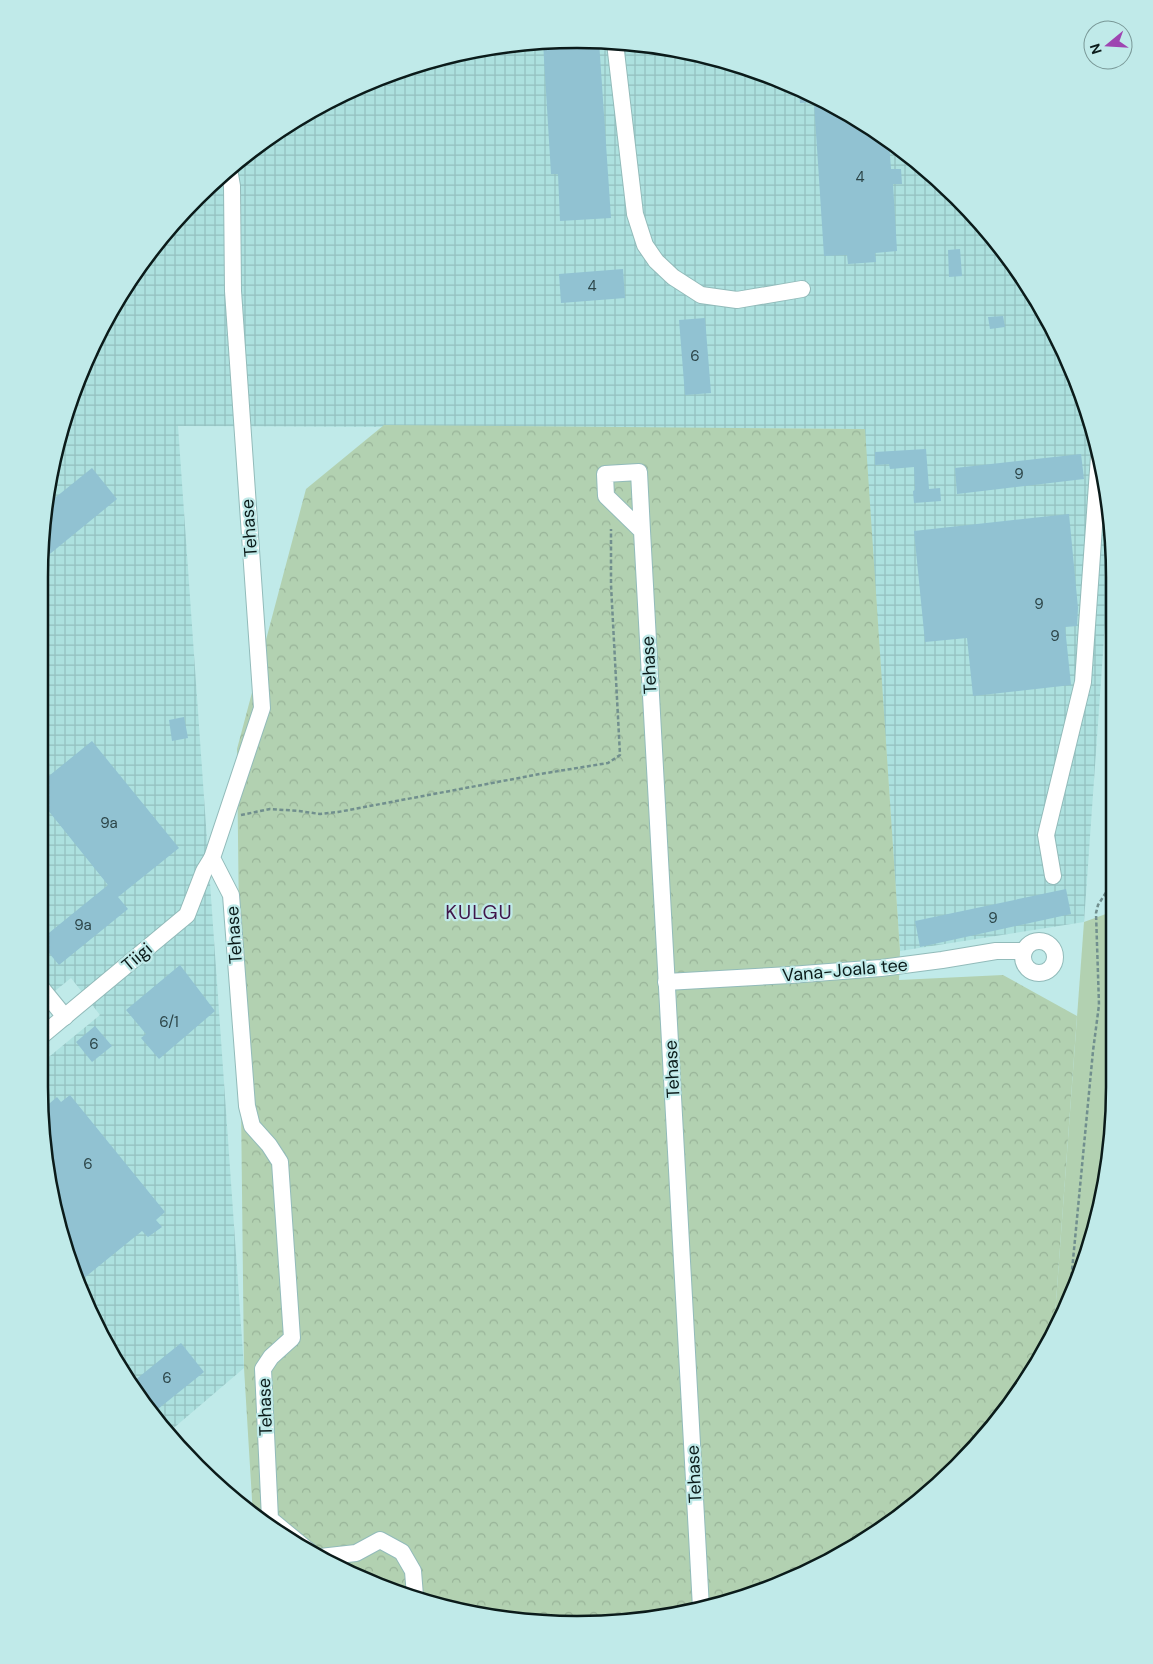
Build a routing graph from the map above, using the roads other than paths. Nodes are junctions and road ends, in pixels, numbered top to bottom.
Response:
1 (616, 49) edge
2 (230, 177) edge
3 (802, 289) dead end
4 (1097, 484) edge
5 (642, 530) dead end
6 (212, 858) junction
7 (1053, 876) dead end
8 (1024, 952) dead end
9 (666, 982) junction
10 (48, 996) edge
11 (65, 1017) junction
12 (48, 1031) edge
13 (270, 1518) edge
14 (331, 1556) edge
15 (415, 1591) edge
16 (701, 1601) edge

1 - 3 street
2 - 6 street, Tehase
4 - 7 street
5 - 9 street, Tehase
6 - 11 street, Tiigi
6 - 13 street, Tehase
8 - 9 street, Vana-Joala tee
9 - 16 street, Tehase
10 - 11 street
11 - 12 street, Tiigi
14 - 15 street

